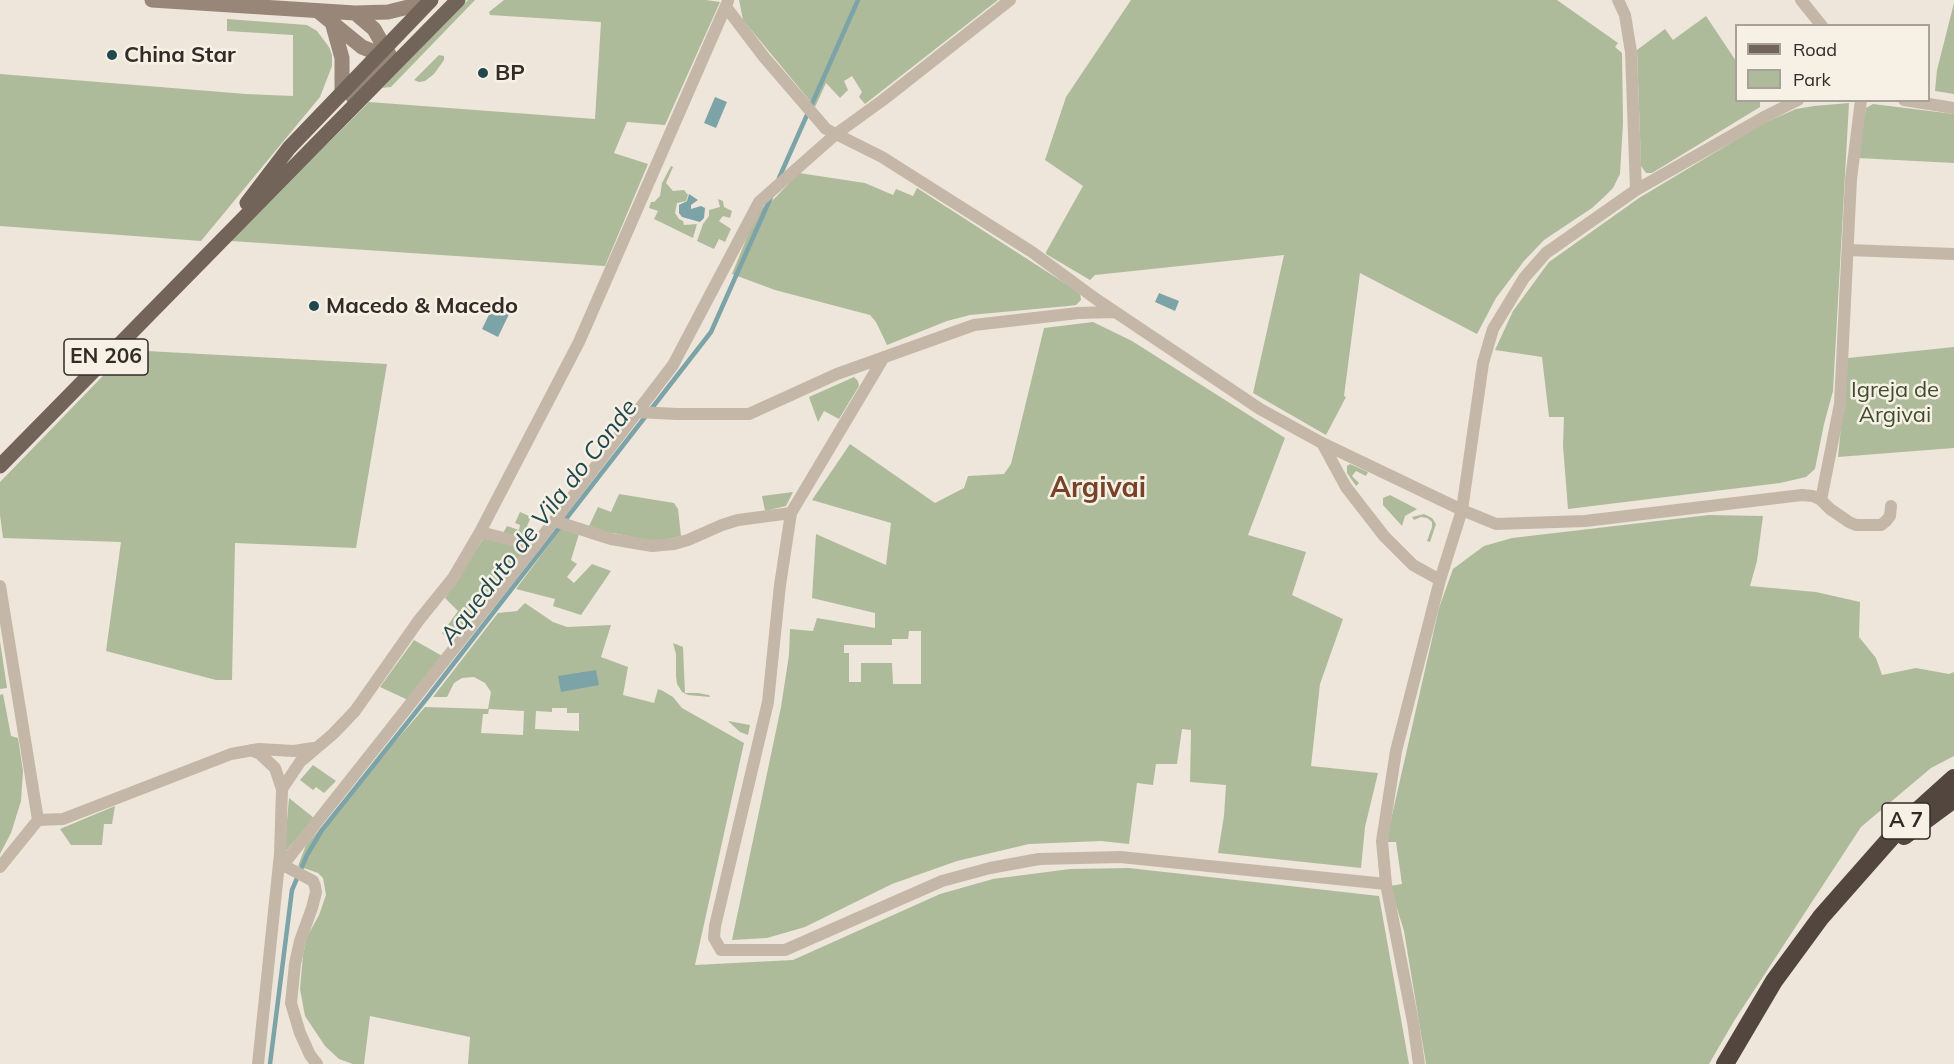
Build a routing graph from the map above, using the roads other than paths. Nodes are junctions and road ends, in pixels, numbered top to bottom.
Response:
1 (152, 0) edge
2 (458, 0) edge
3 (1010, 0) edge
4 (1618, 0) edge
5 (1802, 0) edge
6 (430, 1) edge
7 (727, 3) edge
8 (319, 12) junction
9 (355, 13) junction
10 (332, 22) junction
11 (1820, 24) edge
12 (409, 50) junction
13 (383, 52) junction
14 (342, 92) junction
15 (1794, 102) edge
16 (1861, 102) edge
17 (1916, 102) edge
18 (1954, 108) edge
19 (836, 134) junction
20 (315, 146) junction
21 (1636, 190) junction
22 (212, 248) junction
23 (1848, 250) junction
24 (1954, 254) edge
25 (1115, 312) junction
26 (884, 357) junction
27 (638, 412) junction
28 (1322, 443) junction
29 (0, 466) edge
30 (1821, 500) junction
31 (1891, 506) dead end
32 (1462, 510) junction
33 (791, 513) junction
34 (555, 520) junction
35 (480, 532) junction
36 (535, 546) junction
37 (1440, 580) junction
38 (0, 586) edge
39 (313, 748) junction
40 (249, 750) junction
41 (1954, 778) edge
42 (282, 789) junction
43 (1954, 799) edge
44 (38, 820) junction
45 (0, 867) edge
46 (280, 868) junction
47 (1863, 869) junction
48 (1386, 884) junction
49 (258, 1064) edge
50 (316, 1064) edge
51 (1419, 1064) edge
52 (1725, 1064) edge

1 - 8 street
2 - 12 main road, EN 206
3 - 19 street
4 - 21 street
5 - 11 street
6 - 9 street
6 - 13 main road, EN 206
7 - 19 street
7 - 35 street
8 - 9 street
8 - 10 street
9 - 13 street
10 - 13 street
10 - 14 street
12 - 13 street
12 - 20 main road, EN 206
13 - 14 main road, EN 206
13 - 20 street
14 - 22 main road, EN 206
15 - 21 street
16 - 23 street
17 - 18 street
19 - 25 street
19 - 27 street
20 - 22 main road, EN 206
21 - 32 street
22 - 29 main road, EN 206
23 - 24 street
23 - 30 street
25 - 26 street
25 - 28 street
26 - 27 street
26 - 33 street
27 - 34 street
28 - 32 street
28 - 37 street
30 - 31 street
30 - 32 street
32 - 37 street
33 - 34 street
33 - 48 street
34 - 36 street
35 - 36 street
35 - 39 street
36 - 46 street
37 - 48 street
38 - 44 street
39 - 40 street
39 - 42 street
40 - 42 street
40 - 44 street
41 - 47 highway, A 7
42 - 46 street
43 - 47 highway, A 7
44 - 45 street
46 - 49 street
46 - 50 street
47 - 52 highway
48 - 51 street

